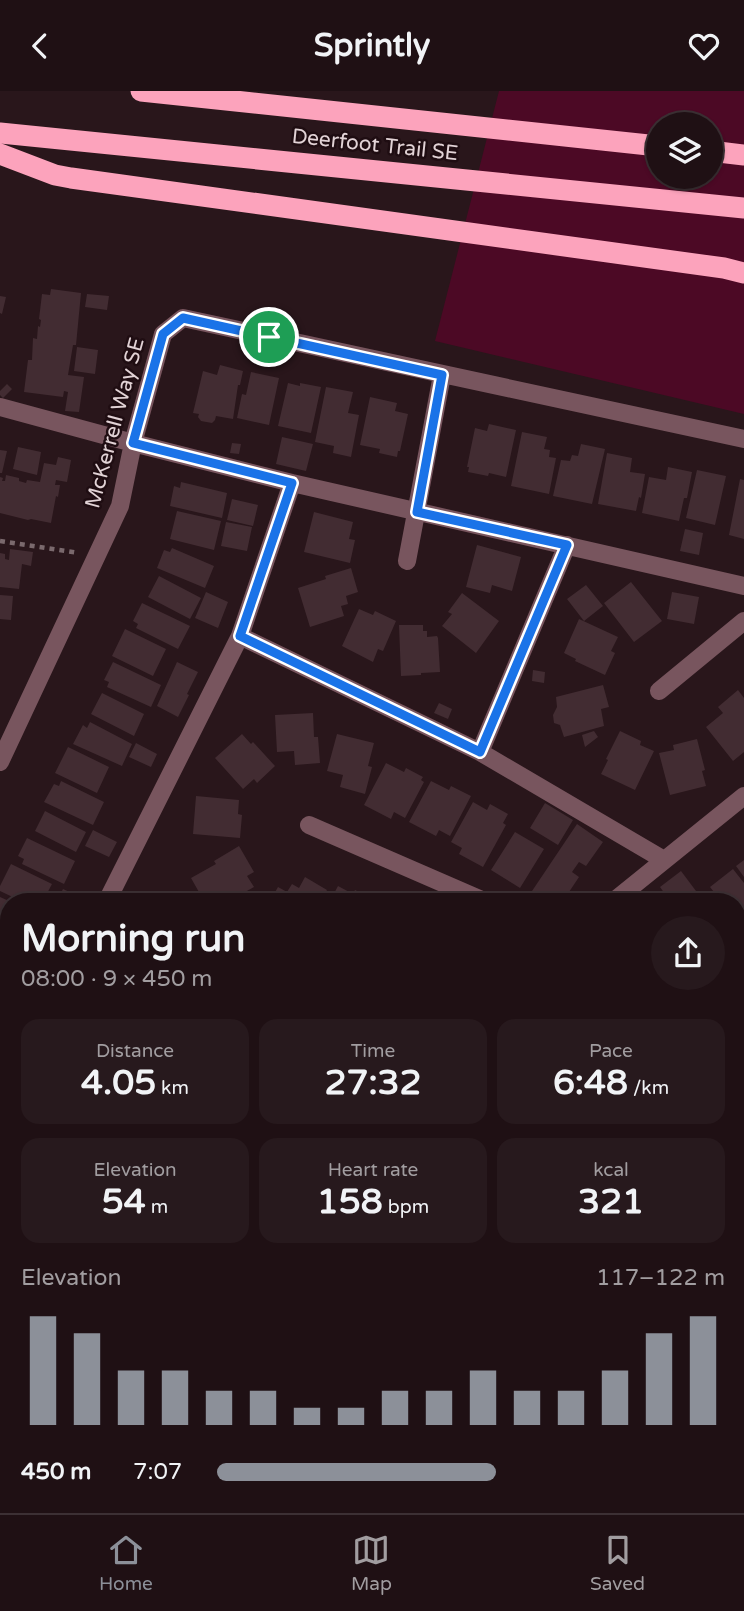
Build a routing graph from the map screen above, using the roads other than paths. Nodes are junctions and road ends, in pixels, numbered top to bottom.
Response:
1 (141, 91) edge
2 (0, 133) edge
3 (646, 145) edge
4 (723, 153) edge
5 (0, 154) edge
6 (744, 155) edge
7 (744, 208) edge
8 (744, 273) edge
9 (442, 375) junction
10 (0, 407) edge
11 (744, 439) edge
12 (133, 443) junction
13 (292, 483) junction
14 (417, 512) junction
15 (567, 545) junction
16 (407, 561) dead end
17 (744, 586) edge
18 (744, 621) edge
19 (240, 636) junction
20 (659, 691) dead end
21 (480, 752) junction
22 (0, 762) edge
23 (744, 796) edge
24 (309, 824) dead end
25 (664, 860) junction
26 (111, 893) edge
27 (466, 893) edge
28 (624, 893) edge

1 - 3 highway, Deerfoot Trail SE
2 - 7 highway, Deerfoot Trail SE
4 - 6 highway
5 - 8 highway
9 - 11 street, McKerrell Way SE
9 - 12 street, McKerrell Way SE
9 - 14 street
10 - 12 street
12 - 13 street
12 - 22 street, McKerrell Way SE
13 - 14 street
13 - 19 street
14 - 15 street
14 - 16 street
15 - 17 street
15 - 21 street
18 - 20 street
19 - 21 street
19 - 26 street
21 - 25 street
23 - 25 street
24 - 27 street
25 - 28 street

